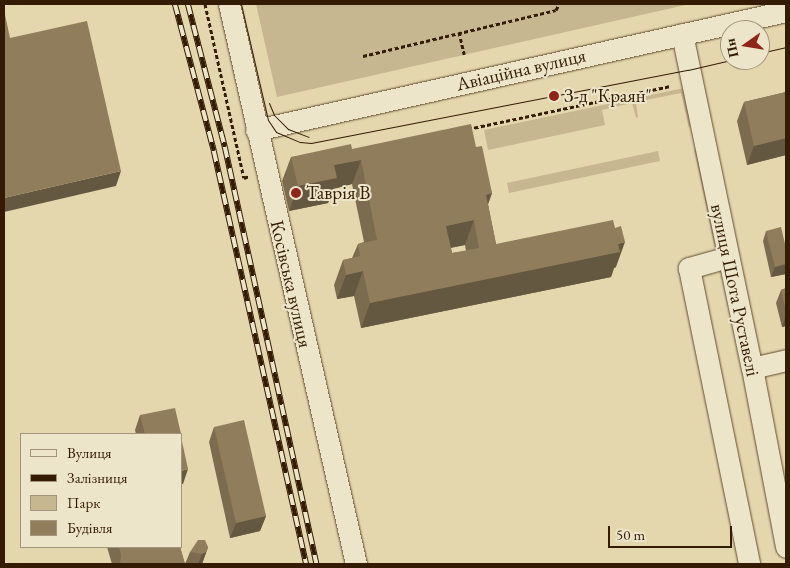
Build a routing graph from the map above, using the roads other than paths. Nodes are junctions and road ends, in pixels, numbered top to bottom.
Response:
1 (229, 4) edge
2 (786, 11) edge
3 (682, 34) junction
4 (256, 130) junction
5 (728, 257) junction
6 (786, 360) edge
7 (752, 368) junction
8 (781, 493) edge
9 (786, 548) edge
10 (356, 564) edge
11 (749, 564) edge

1 - 4 street, Косівська вулиця
2 - 3 street, Авіаційна вулиця
3 - 4 street, Авіаційна вулиця
3 - 5 street, вулиця Шота Руставелі
4 - 10 street, Косівська вулиця
5 - 7 street, вулиця Шота Руставелі
5 - 11 street
6 - 7 street
7 - 8 street, вулиця Шота Руставелі
8 - 9 street, вулиця Шота Руставелі

